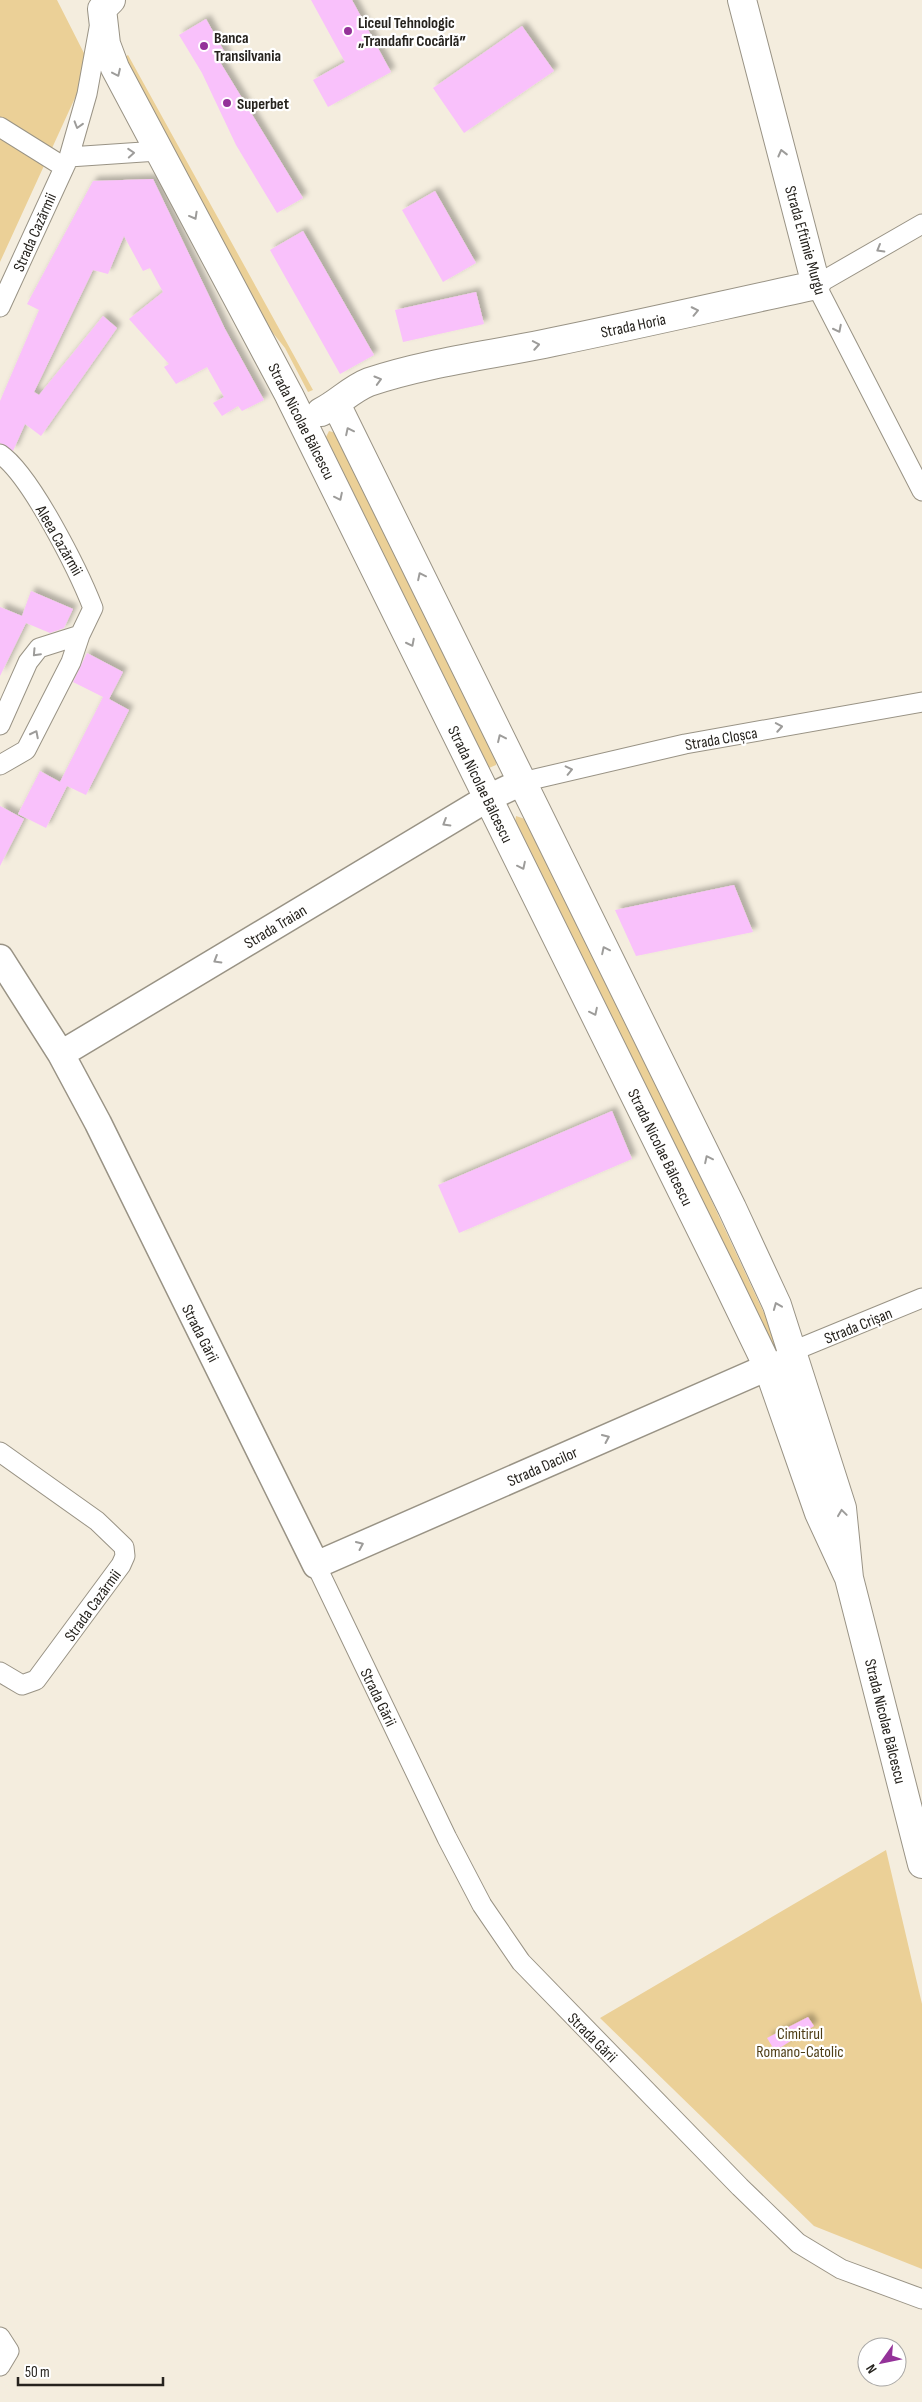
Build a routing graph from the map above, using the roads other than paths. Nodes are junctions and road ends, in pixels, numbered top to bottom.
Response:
1 (742, 0) edge
2 (103, 3) edge
3 (0, 127) edge
4 (158, 151) junction
5 (66, 162) junction
6 (922, 224) edge
7 (816, 285) junction
8 (0, 307) edge
9 (336, 404) junction
10 (302, 422) junction
11 (0, 454) edge
12 (922, 491) edge
13 (80, 634) junction
14 (922, 702) edge
15 (0, 725) edge
16 (0, 765) edge
17 (522, 782) junction
18 (488, 798) junction
19 (0, 958) edge
20 (61, 1054) junction
21 (922, 1298) edge
22 (793, 1352) junction
23 (768, 1367) junction
24 (0, 1452) edge
25 (316, 1565) junction
26 (849, 1578) junction
27 (0, 1672) edge
28 (922, 1864) edge
29 (922, 2299) edge
30 (0, 2337) edge
31 (0, 2366) edge

7 -> 1 main road, Strada Eftimie Murgu
2 -> 4 main road, Strada Nicolae Bălcescu
2 -> 5 street, Strada Cazărmii
3 - 5 street
5 -> 4 street
4 -> 10 main road, Strada Nicolae Bălcescu
5 - 8 street, Strada Cazărmii
6 -> 7 street, Strada Horia
9 -> 7 main road, Strada Horia
7 -> 12 street, Strada Eftimie Murgu
9 - 10 main road, Strada Horia
17 -> 9 main road, Strada Nicolae Bălcescu
10 -> 18 main road, Strada Nicolae Bălcescu
11 - 13 street, Aleea Cazărmii
13 -> 15 street
16 -> 13 street, Aleea Cazărmii
17 -> 14 street, Strada Cloșca
17 - 18 street, Strada Traian
22 -> 17 main road, Strada Nicolae Bălcescu
18 -> 20 street, Strada Traian
18 -> 23 main road, Strada Nicolae Bălcescu
19 - 20 street, Strada Gării
20 - 25 street, Strada Gării
21 - 22 street, Strada Crișan
22 - 23 street, Strada Crișan
26 -> 22 main road, Strada Nicolae Bălcescu
25 -> 23 street, Strada Dacilor
23 - 26 main road, Strada Nicolae Bălcescu
24 - 27 street, Strada Cazărmii
25 - 29 street, Strada Gării
26 - 28 main road, Strada Nicolae Bălcescu
30 - 31 street

